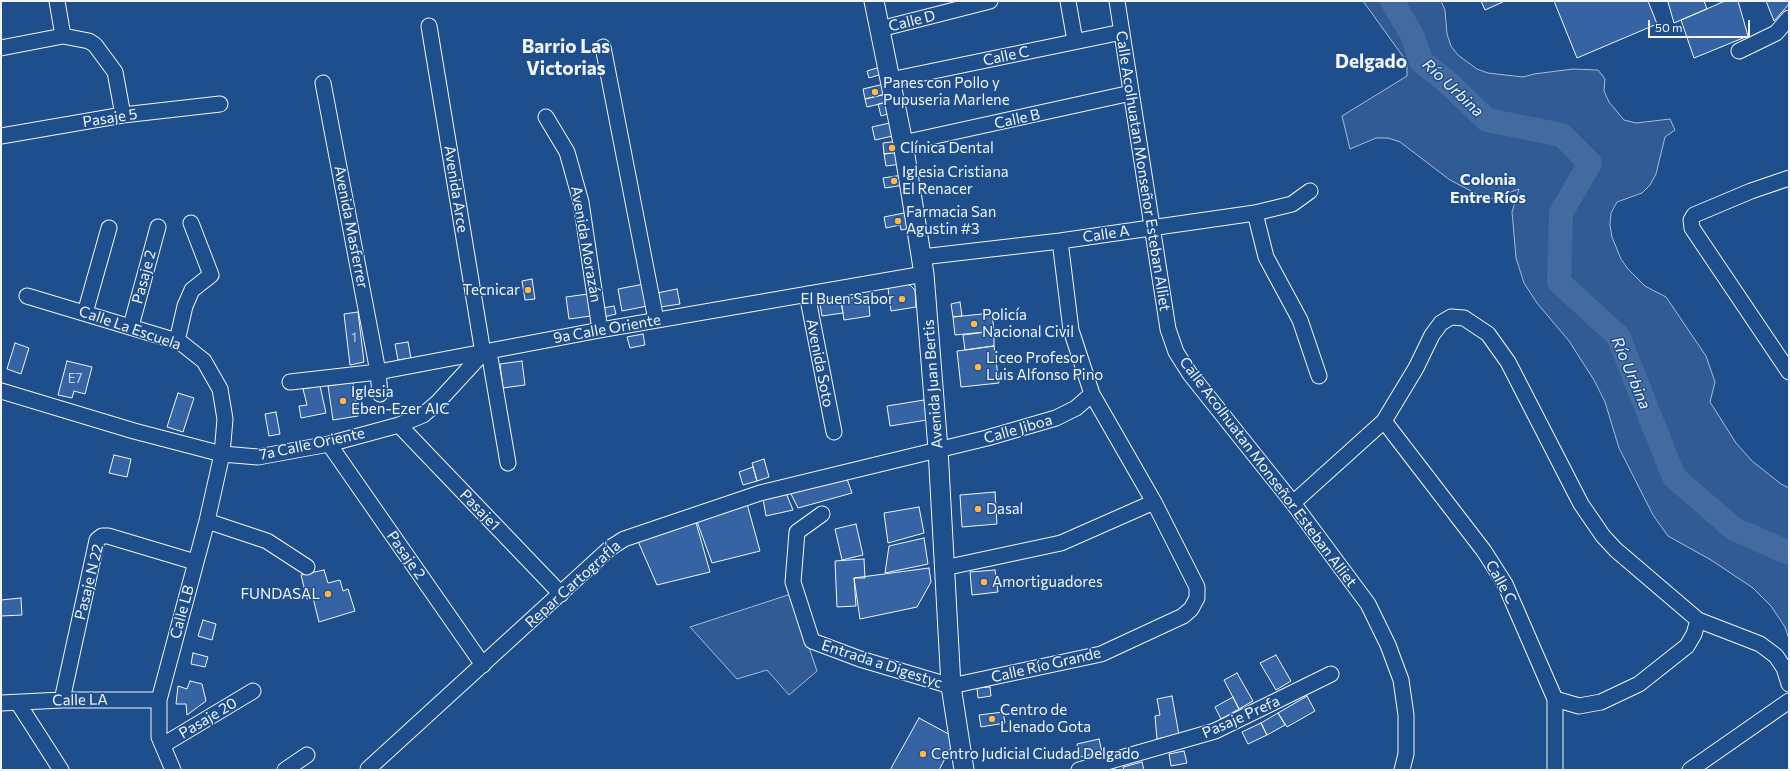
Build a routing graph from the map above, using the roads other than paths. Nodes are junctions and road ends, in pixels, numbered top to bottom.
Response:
1 (56, 1) edge
2 (874, 1) edge
3 (990, 1) edge
4 (1068, 1) edge
5 (1117, 1) edge
6 (1789, 18) edge
7 (429, 26) dead end
8 (880, 29) junction
9 (1122, 32) junction
10 (63, 36) junction
11 (1075, 41) junction
12 (603, 47) dead end
13 (1, 48) edge
14 (1739, 51) dead end
15 (890, 80) junction
16 (323, 82) dead end
17 (1131, 93) junction
18 (220, 104) dead end
19 (123, 115) junction
20 (546, 117) dead end
21 (1, 136) edge
22 (903, 143) junction
23 (1789, 178) edge
24 (1310, 191) dead end
25 (1255, 213) junction
26 (191, 223) dead end
27 (158, 227) dead end
28 (109, 228) dead end
29 (1152, 228) junction
30 (1060, 241) junction
31 (923, 265) junction
32 (807, 294) junction
33 (27, 296) dead end
34 (85, 313) junction
35 (656, 320) junction
36 (131, 326) junction
37 (600, 330) junction
38 (177, 341) junction
39 (486, 352) junction
40 (378, 372) junction
41 (1789, 372) edge
42 (1319, 376) dead end
43 (290, 382) dead end
44 (1, 391) edge
45 (380, 394) dead end
46 (1092, 394) junction
47 (1384, 421) junction
48 (399, 425) junction
49 (834, 432) dead end
50 (329, 444) junction
51 (938, 449) junction
52 (222, 454) junction
53 (508, 462) dead end
54 (1154, 502) junction
55 (1293, 503) junction
56 (822, 514) dead end
57 (208, 521) junction
58 (195, 562) junction
59 (307, 566) dead end
60 (944, 568) junction
61 (561, 594) junction
62 (1698, 620) junction
63 (483, 665) junction
64 (1331, 674) dead end
65 (1789, 684) edge
66 (951, 686) junction
67 (253, 691) dead end
68 (1555, 699) junction
69 (62, 700) junction
70 (159, 700) junction
71 (1789, 700) edge
72 (1, 703) edge
73 (18, 703) junction
74 (163, 745) junction
75 (308, 756) dead end
76 (368, 769) edge
77 (61, 770) edge
78 (174, 770) edge
79 (285, 770) edge
80 (964, 770) edge
81 (1079, 770) edge
82 (1402, 770) edge
83 (1555, 770) edge
84 (1690, 770) edge

1 - 10 street
2 - 8 main road, Avenida Juan Bertis
3 - 8 street, Calle D
4 - 11 street
5 - 9 street, Calle Acolhuatan Monseñor Esteban Alliet
6 - 14 street
7 - 39 street, Avenida Arce
8 - 15 main road, Avenida Juan Bertis
9 - 11 street, Calle C
9 - 17 street, Calle Acolhuatan Monseñor Esteban Alliet
10 - 13 street
10 - 19 street
11 - 15 street, Calle C
12 - 35 street
15 - 22 main road, Avenida Juan Bertis
16 - 40 street, Avenida Masferrer
17 - 22 street, Calle B
17 - 29 street, Calle Acolhuatan Monseñor Esteban Alliet
18 - 19 street, Pasaje 5
19 - 21 street, Pasaje 5
20 - 37 street, Avenida Morazán
22 - 31 main road, Avenida Juan Bertis
23 - 41 street
24 - 25 street, Calle A
25 - 29 street, Calle A
25 - 42 street
26 - 38 street
27 - 36 street, Pasaje 2
28 - 34 street
29 - 30 street, Calle A
29 - 55 street, Calle Acolhuatan Monseñor Esteban Alliet
30 - 31 street, Calle A
30 - 46 street
31 - 32 street, 9a Calle Oriente
31 - 51 main road, Avenida Juan Bertis
32 - 35 street, 9a Calle Oriente
32 - 49 street, Avenida Soto
33 - 34 street, Calle La Escuela
34 - 36 street, Calle La Escuela
35 - 37 street, 9a Calle Oriente
36 - 38 street, Calle La Escuela
37 - 39 street, 9a Calle Oriente
38 - 52 street, Calle La Escuela
39 - 40 street, 9a Calle Oriente
39 - 48 street, 7a Calle Oriente
39 - 53 street, Avenida Arce
40 - 43 street, 9a Calle Oriente
40 - 45 street, Avenida Masferrer
44 - 52 street, 7a Calle Oriente
46 - 51 street, Calle Jiboa
46 - 54 street
47 - 55 street
47 - 62 street
47 - 68 street, Calle C
48 - 50 street, 7a Calle Oriente
48 - 61 street, Pasaje1
50 - 52 street, 7a Calle Oriente
50 - 63 street, Pasaje 2
51 - 60 main road, Avenida Juan Bertis
51 - 61 street, Repar CartografÍa
52 - 57 street, Calle LB
54 - 60 street
54 - 66 street, Calle Río Grande
55 - 82 street, Calle Acolhuatan Monseñor Esteban Alliet
56 - 66 street, Entrada a Digestyc
57 - 58 street, Calle LB
57 - 59 street
58 - 69 street, Pasaje N 22
58 - 70 street, Calle LB
60 - 66 main road, Avenida Juan Bertis
61 - 63 street, Repar CartografÍa
62 - 65 street
62 - 68 street
63 - 76 street, Repar CartografÍa
64 - 81 street, Pasaje Prefa
66 - 80 main road, Avenida Juan Bertis
67 - 74 street, Pasaje 20
68 - 83 street, Calle C
69 - 70 street, Calle LA
69 - 73 street, Calle LA
70 - 74 street, Calle LB
71 - 84 street
72 - 73 street, Calle LA
73 - 77 street
74 - 78 street, Calle LB
75 - 79 street

